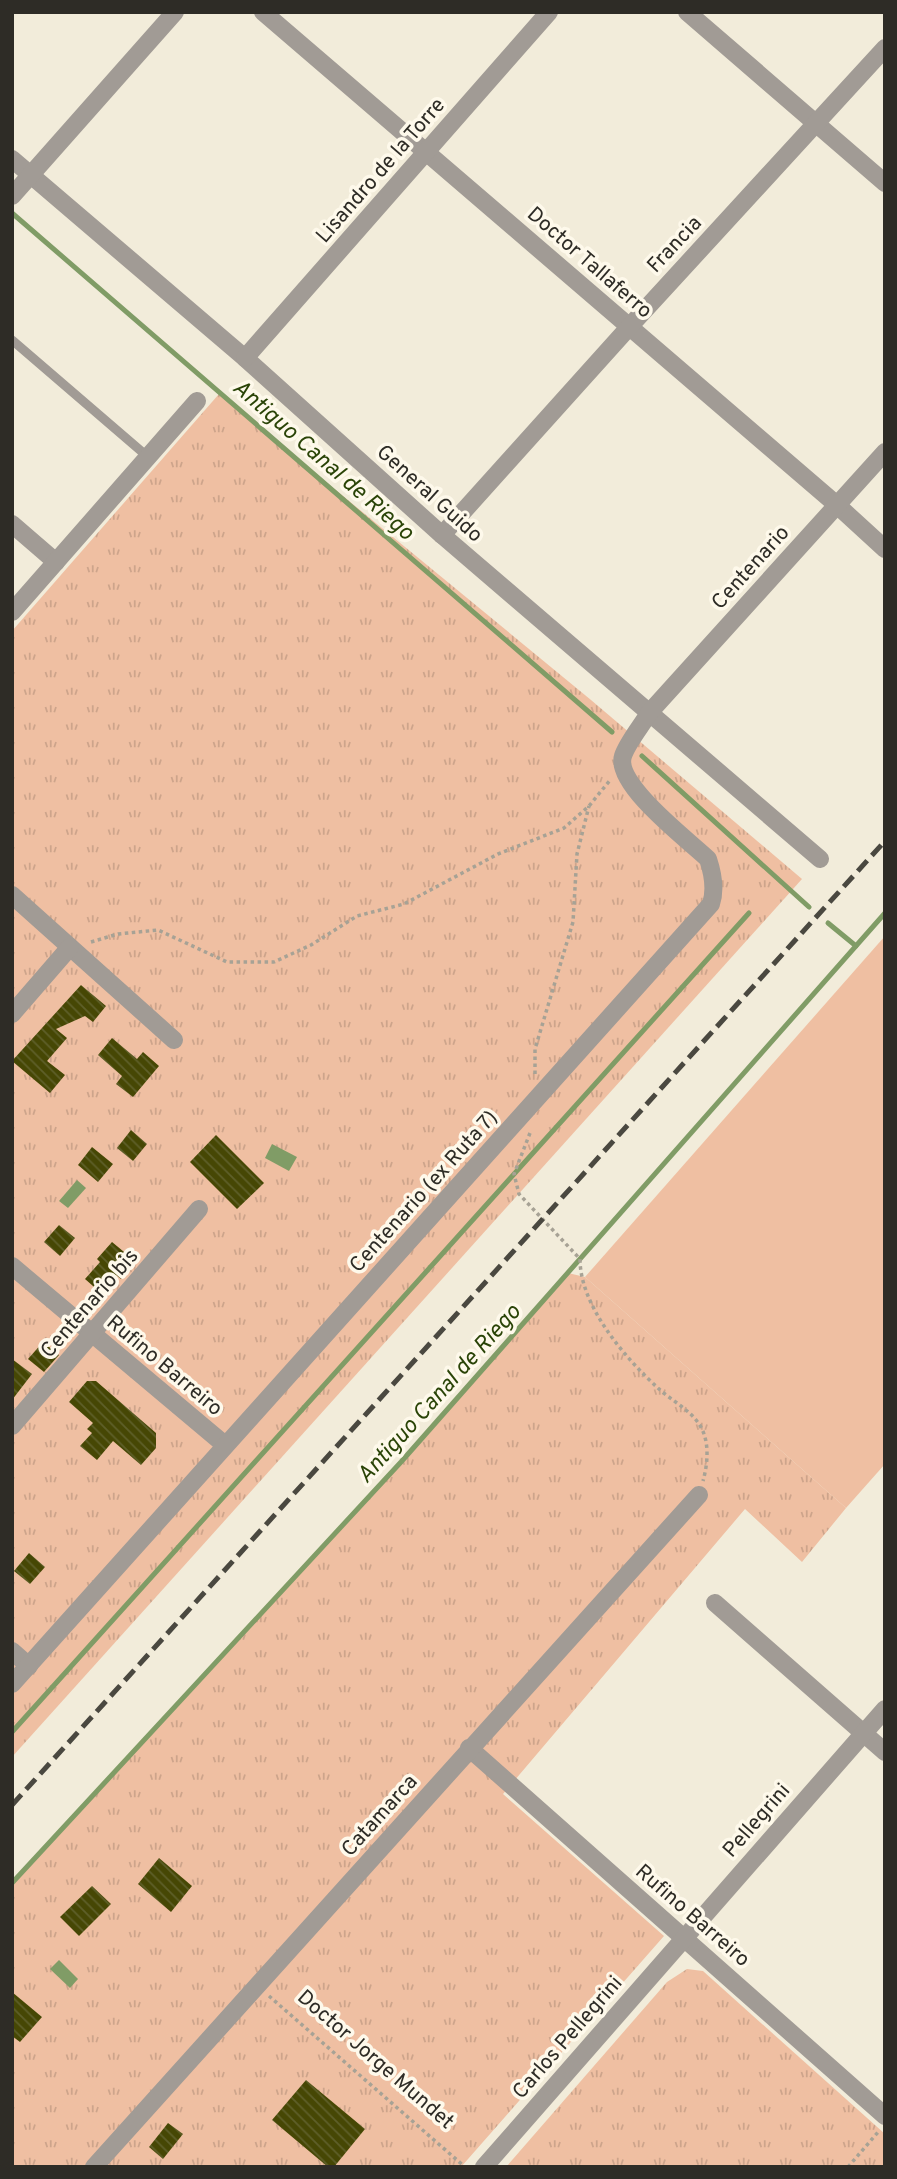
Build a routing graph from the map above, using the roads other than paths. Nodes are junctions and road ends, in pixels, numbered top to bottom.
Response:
1 (175, 12) edge
2 (263, 12) edge
3 (549, 12) edge
4 (687, 12) edge
5 (885, 48) edge
6 (816, 124) junction
7 (426, 152) junction
8 (12, 159) edge
9 (30, 175) junction
10 (885, 183) edge
11 (12, 196) edge
12 (630, 326) junction
13 (12, 340) edge
14 (245, 358) junction
15 (197, 401) dead end
16 (885, 452) edge
17 (148, 457) junction
18 (837, 505) junction
19 (12, 524) edge
20 (442, 535) junction
21 (885, 549) edge
22 (56, 562) junction
23 (12, 612) edge
24 (649, 713) junction
25 (820, 859) dead end
26 (12, 895) edge
27 (70, 947) junction
28 (12, 1014) edge
29 (174, 1040) dead end
30 (200, 1209) dead end
31 (12, 1266) edge
32 (93, 1334) junction
33 (12, 1426) edge
34 (225, 1445) junction
35 (699, 1495) road end
36 (715, 1603) dead end
37 (12, 1651) edge
38 (29, 1666) junction
39 (12, 1684) edge
40 (885, 1709) edge
41 (863, 1733) junction
42 (470, 1748) junction
43 (885, 1752) edge
44 (683, 1937) junction
45 (885, 2116) edge
46 (94, 2167) edge
47 (484, 2167) edge

1 - 9 street
2 - 7 street, Doctor Tallaferro
3 - 7 street, Lisandro de la Torre
4 - 6 street
5 - 6 street, Francia
6 - 10 street
6 - 12 street, Francia
7 - 12 street, Doctor Tallaferro
7 - 14 street, Lisandro de la Torre
8 - 9 street, General Guido
9 - 11 street
9 - 14 street, General Guido
12 - 18 street, Doctor Tallaferro
12 - 20 street, Francia
13 - 17 lane
14 - 20 street, General Guido
15 - 17 street
16 - 18 street, Centenario
17 - 22 street
18 - 21 street, Doctor Tallaferro
18 - 24 street, Centenario
19 - 22 street
20 - 24 street, General Guido
22 - 23 street
24 - 25 street, General Guido
24 - 34 street, Centenario (ex Ruta 7)
26 - 27 street
27 - 28 street
27 - 29 street
30 - 32 street, Centenario bis
31 - 32 street, Rufino Barreiro
32 - 33 street, Centenario bis
32 - 34 street, Rufino Barreiro
34 - 38 street, Centenario (ex Ruta 7)
35 - 42 street, Catamarca
36 - 41 street
37 - 38 street
38 - 39 street, Centenario (ex Ruta 7)
40 - 41 street
41 - 43 street
41 - 44 street, Pellegrini
42 - 44 street, Rufino Barreiro
42 - 46 street, Catamarca
44 - 45 street, Rufino Barreiro
44 - 47 street, Carlos Pellegrini

